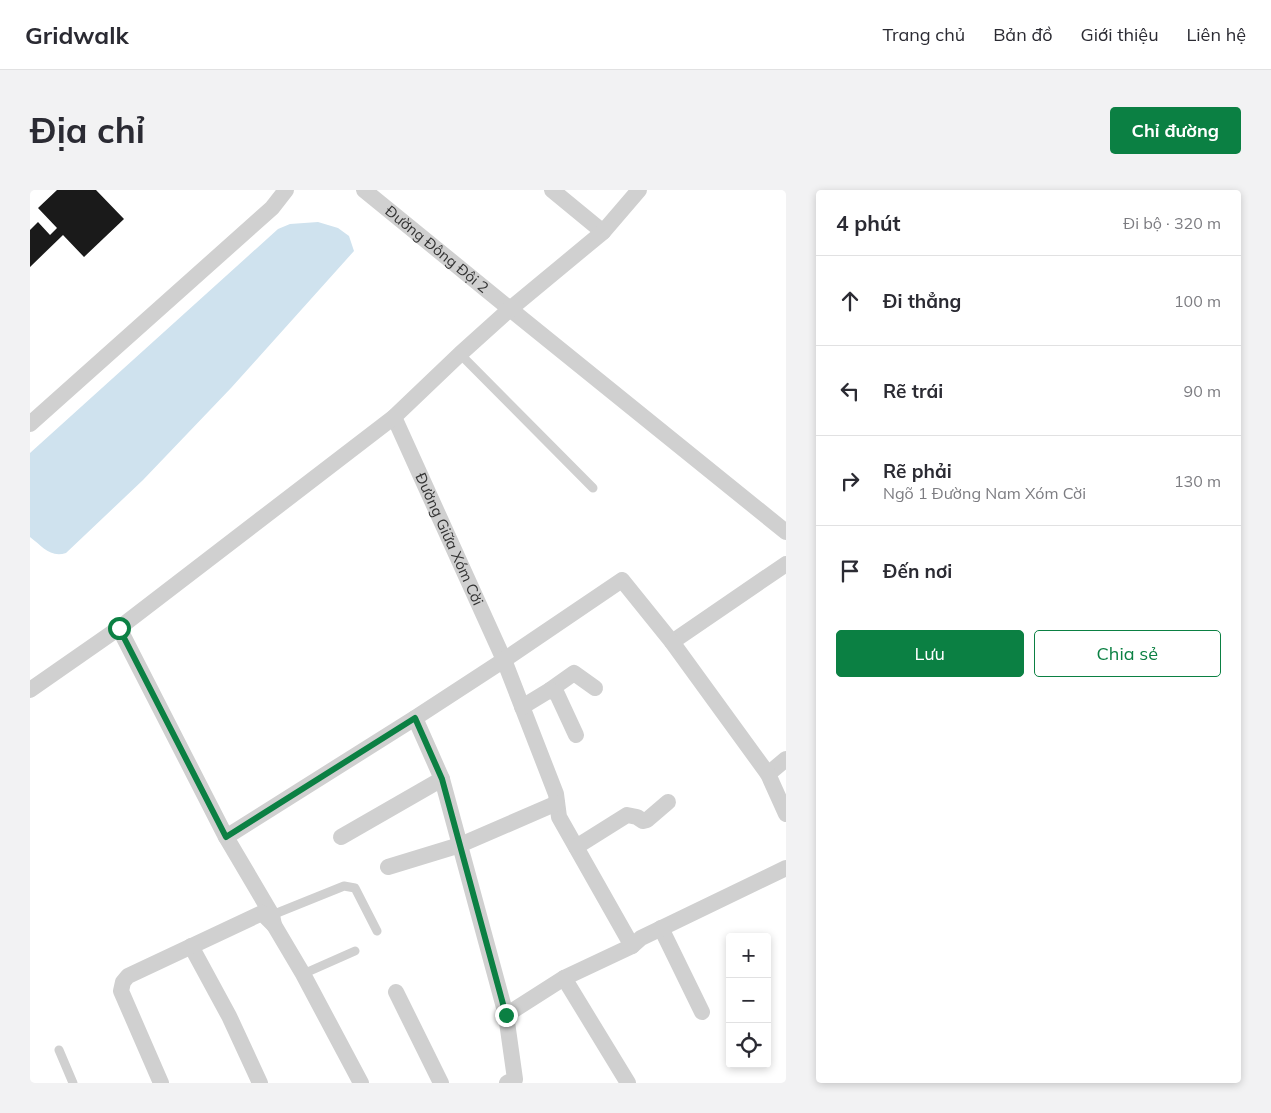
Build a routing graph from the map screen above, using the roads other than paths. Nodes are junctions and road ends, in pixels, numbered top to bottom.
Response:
1 (286, 190) edge
2 (364, 190) edge
3 (552, 190) edge
4 (638, 190) edge
5 (603, 232) junction
6 (510, 309) junction
7 (460, 354) junction
8 (394, 416) junction
9 (30, 424) edge
10 (593, 488) dead end
11 (786, 532) edge
12 (786, 564) edge
13 (119, 628) junction
14 (672, 642) junction
15 (504, 660) junction
16 (595, 688) dead end
17 (30, 690) edge
18 (550, 690) junction
19 (522, 707) junction
20 (415, 718) junction
21 (576, 735) dead end
22 (786, 759) edge
23 (768, 774) junction
24 (442, 779) junction
25 (668, 802) dead end
26 (557, 803) junction
27 (786, 814) edge
28 (226, 837) junction
29 (341, 837) dead end
30 (460, 845) junction
31 (576, 847) junction
32 (388, 867) dead end
33 (786, 868) edge
34 (273, 920) junction
35 (661, 928) junction
36 (377, 931) dead end
37 (191, 946) junction
38 (632, 946) junction
39 (355, 950) dead end
40 (303, 974) junction
41 (564, 978) junction
42 (396, 992) dead end
43 (702, 1012) dead end
44 (506, 1015) junction
45 (59, 1050) dead end
46 (513, 1082) edge
47 (73, 1083) edge
48 (161, 1083) edge
49 (260, 1083) edge
50 (361, 1083) edge
51 (442, 1083) edge
52 (628, 1083) edge

1 - 9 street
2 - 6 street, Đường Đông Đội 2
3 - 5 street
4 - 5 street
5 - 6 street
6 - 7 street
6 - 11 street, Đường Đông Đội 2
7 - 8 street
7 - 10 lane
8 - 13 street
8 - 15 street, Đường Giữa Xóm Cời
12 - 14 street
13 - 17 street
13 - 28 street
14 - 15 street
14 - 23 street
15 - 19 street, Đường Giữa Xóm Cời
15 - 20 street
16 - 18 street
18 - 19 street
18 - 21 street
19 - 26 street, Đường Giữa Xóm Cời
20 - 24 street
20 - 28 street
22 - 23 street
23 - 27 street
24 - 29 street
24 - 30 street
25 - 31 street
26 - 30 street
26 - 31 street, Đường Giữa Xóm Cời
28 - 34 street
30 - 32 street
30 - 44 street
31 - 38 street, Đường Giữa Xóm Cời
33 - 35 street
34 - 36 lane
34 - 37 street
34 - 40 street
35 - 38 street
35 - 43 street
37 - 48 street
37 - 49 street
38 - 41 street
39 - 40 lane
40 - 50 street
41 - 44 street
41 - 52 street
42 - 51 street
44 - 46 street
45 - 47 lane

